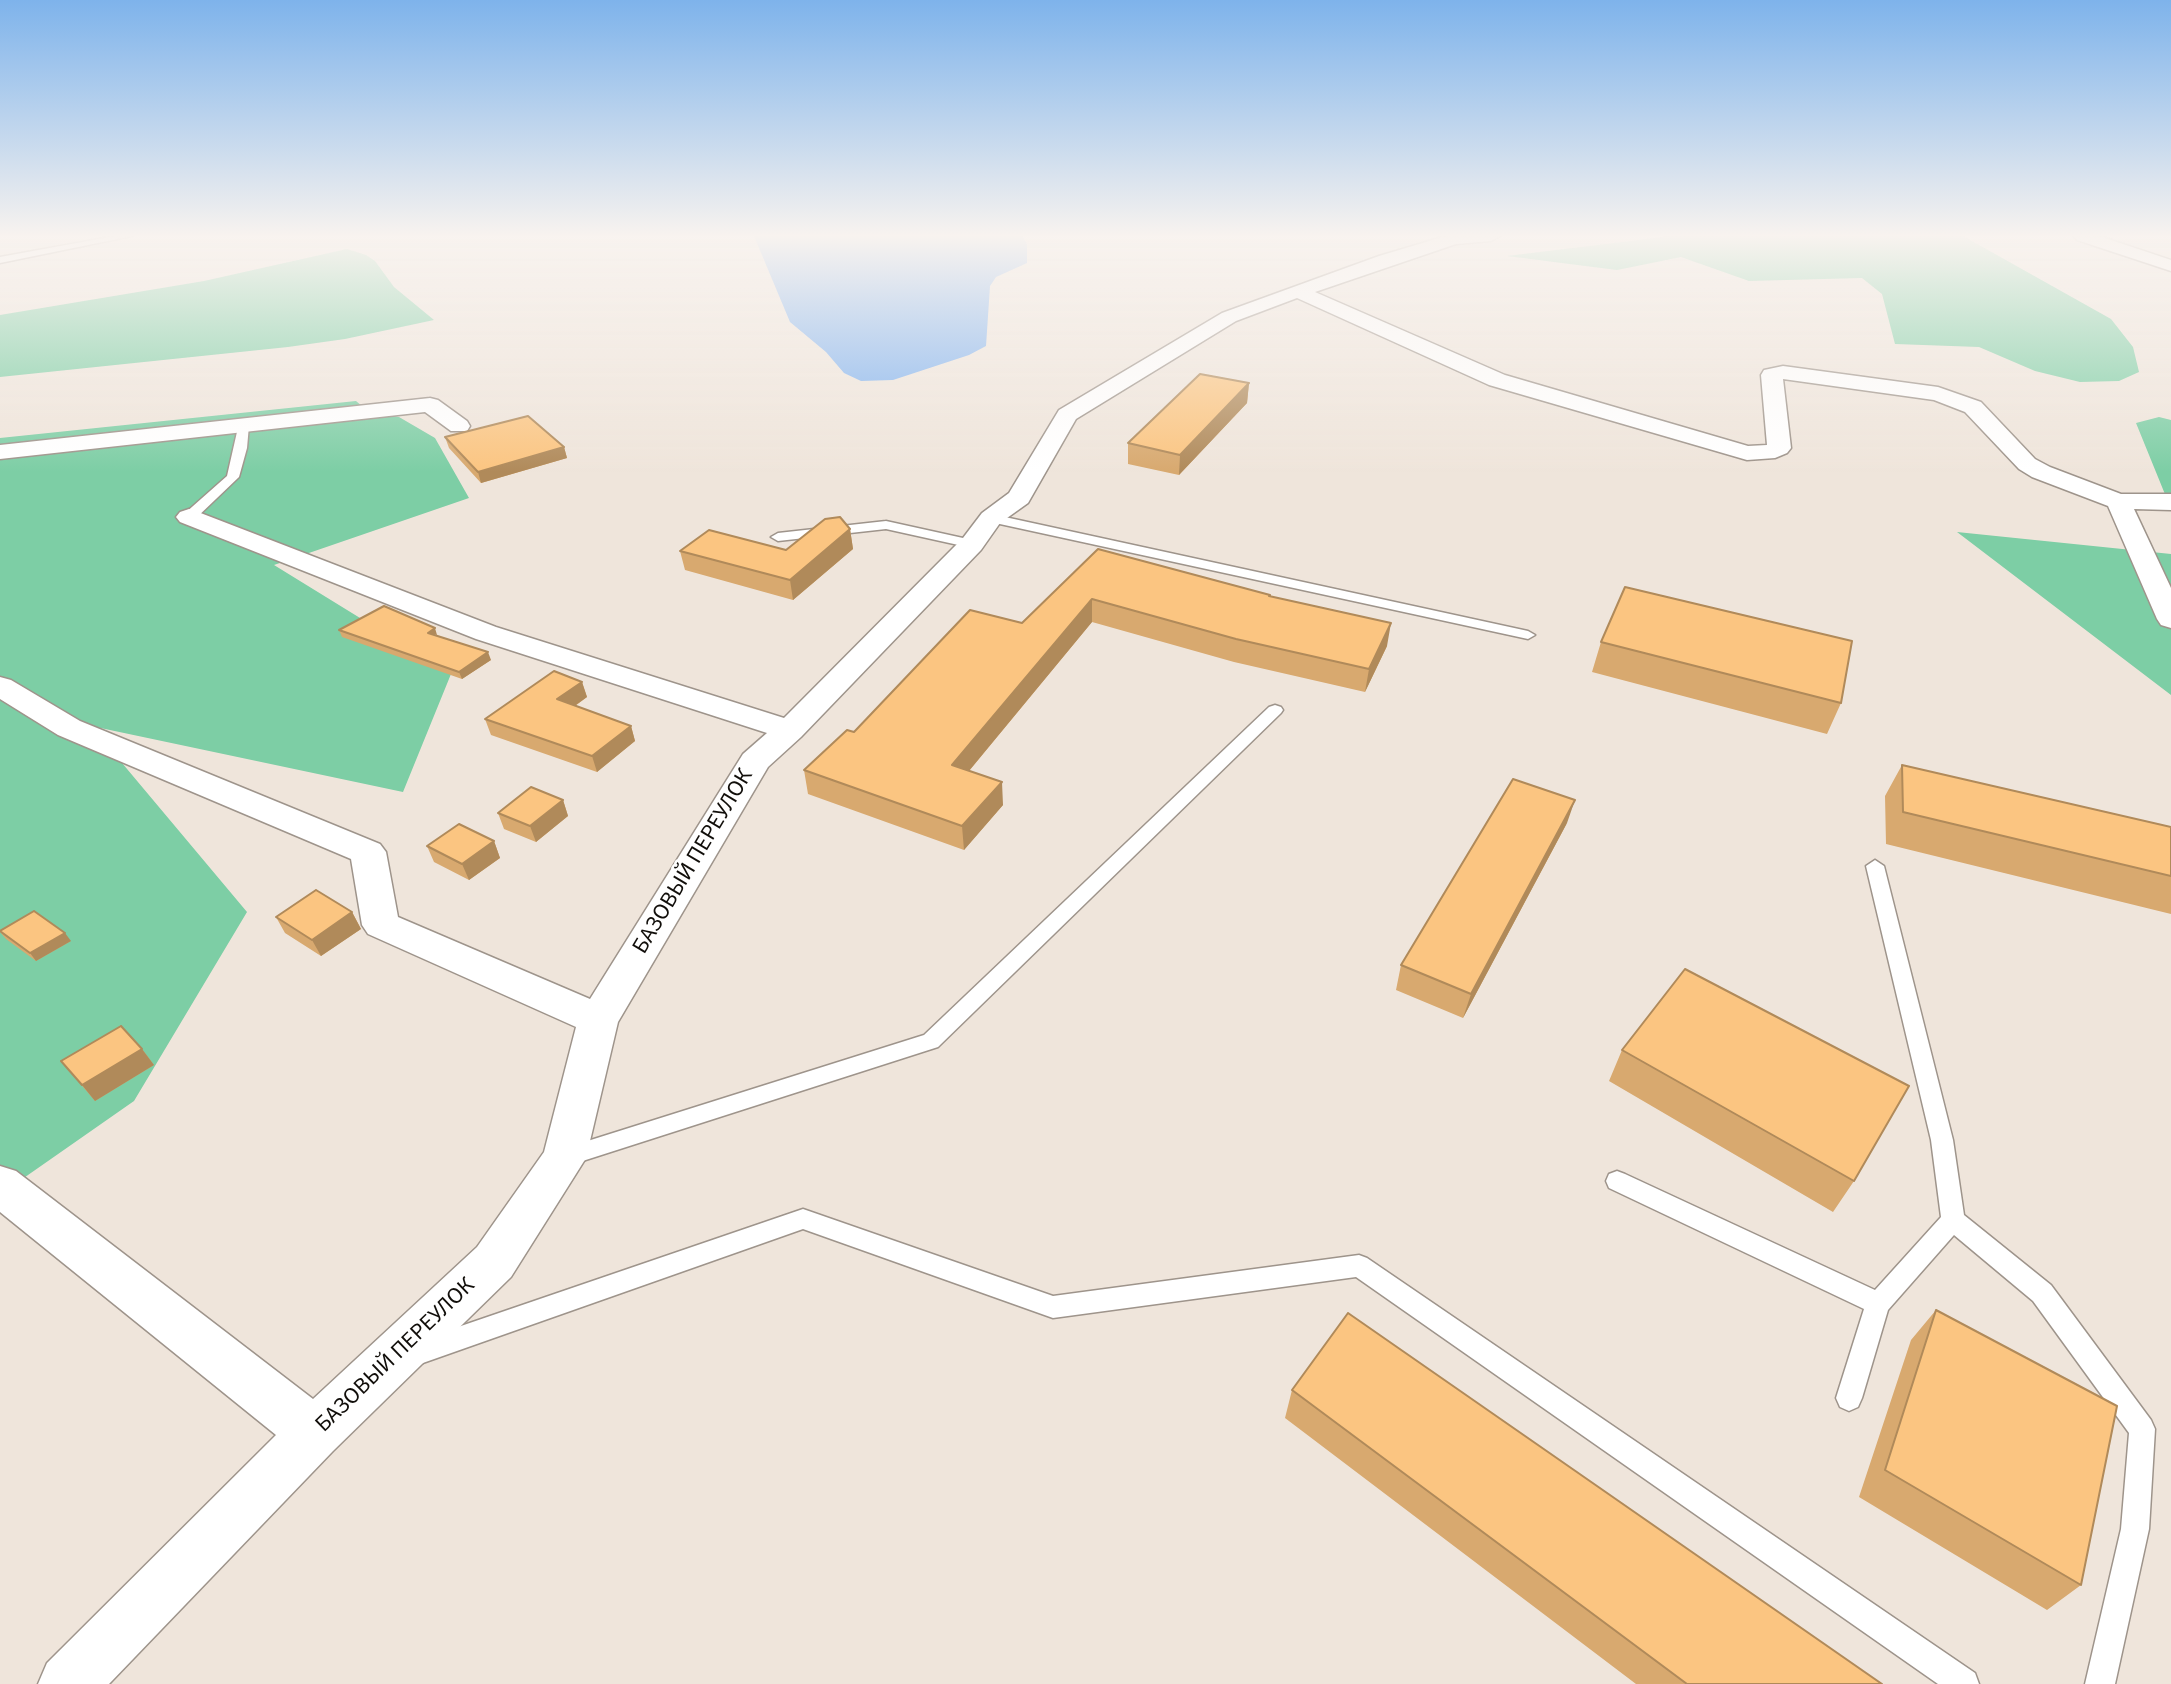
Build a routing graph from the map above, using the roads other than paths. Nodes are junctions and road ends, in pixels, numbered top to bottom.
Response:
1 (1236, 315) edge
2 (1350, 315) edge
3 (243, 425) junction
4 (459, 426) dead end
5 (0, 452) edge
6 (2119, 500) junction
7 (2171, 502) edge
8 (189, 517) joint
9 (982, 531) junction
10 (778, 537) dead end
11 (2171, 619) edge
12 (1528, 635) dead end
13 (0, 686) edge
14 (1275, 710) dead end
15 (790, 730) junction
16 (1875, 866) dead end
17 (598, 1020) junction
18 (564, 1158) junction
19 (1617, 1181) dead end
20 (0, 1185) edge
21 (1953, 1220) junction
22 (1878, 1304) junction
23 (390, 1362) junction
24 (1849, 1398) dead end
25 (315, 1433) junction
26 (68, 1684) edge
27 (1964, 1684) edge
28 (2100, 1684) edge

1 - 9 street, БАЗОВЫЙ ПЕРЕУЛОК
2 - 6 street
3 - 4 street
3 - 5 street
3 - 8 lane
6 - 7 street
6 - 11 street
8 - 15 street
9 - 10 lane
9 - 12 lane
9 - 15 street, БАЗОВЫЙ ПЕРЕУЛОК
13 - 17 street
14 - 18 lane
15 - 17 street, БАЗОВЫЙ ПЕРЕУЛОК
16 - 21 lane
17 - 18 street, БАЗОВЫЙ ПЕРЕУЛОК
18 - 23 street, БАЗОВЫЙ ПЕРЕУЛОК
19 - 22 lane
20 - 25 street
21 - 22 lane
21 - 28 lane
22 - 24 lane
23 - 25 street, БАЗОВЫЙ ПЕРЕУЛОК
23 - 27 lane
25 - 26 street, БАЗОВЫЙ ПЕРЕУЛОК

